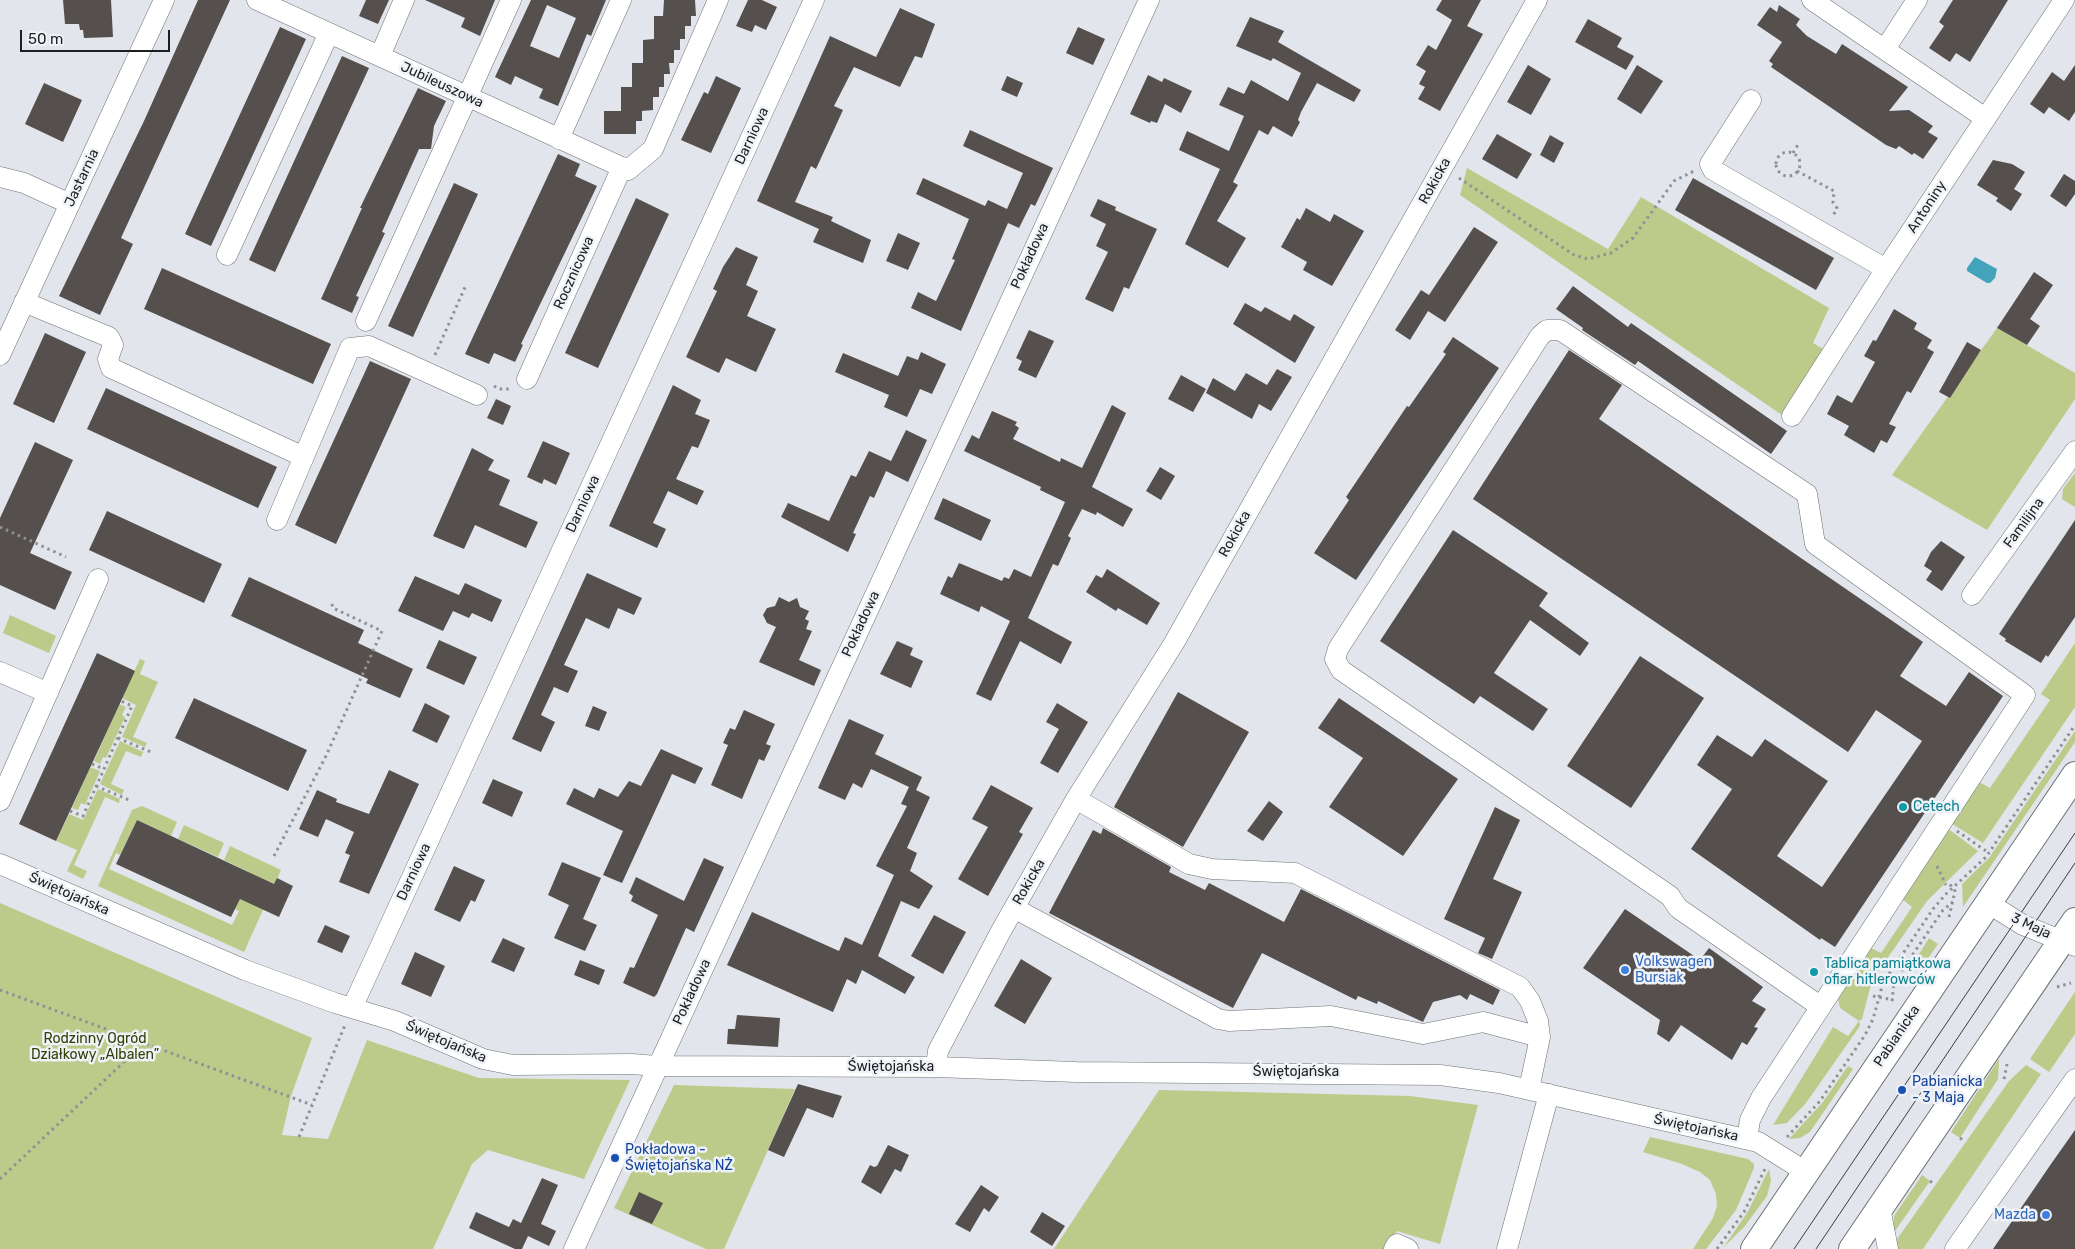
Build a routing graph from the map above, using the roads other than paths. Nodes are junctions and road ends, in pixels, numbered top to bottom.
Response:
1 (164, 0) edge
2 (257, 0) edge
3 (404, 0) edge
4 (511, 0) edge
5 (622, 0) edge
6 (718, 0) edge
7 (814, 0) edge
8 (1148, 0) edge
9 (1537, 0) edge
10 (1812, 0) edge
11 (1917, 0) edge
12 (2064, 0) edge
13 (291, 7) edge
14 (329, 33) junction
15 (1885, 50) junction
16 (380, 56) junction
17 (468, 97) junction
18 (1751, 100) dead end
19 (1985, 118) junction
20 (559, 139) junction
21 (625, 169) junction
22 (0, 177) edge
23 (70, 204) junction
24 (227, 255) dead end
25 (1886, 269) junction
26 (24, 302) junction
27 (366, 321) dead end
28 (0, 355) edge
29 (527, 379) dead end
30 (477, 395) dead end
31 (1792, 416) dead end
32 (2075, 452) edge
33 (304, 457) junction
34 (278, 520) dead end
35 (98, 579) dead end
36 (1972, 595) dead end
37 (0, 672) edge
38 (48, 693) junction
39 (2075, 775) edge
40 (1076, 799) junction
41 (0, 801) edge
42 (0, 864) edge
43 (1988, 903) junction
44 (1014, 908) junction
45 (2071, 936) edge
46 (1820, 1006) junction
47 (352, 1008) junction
48 (1540, 1037) junction
49 (657, 1066) junction
50 (936, 1067) junction
51 (2075, 1079) edge
52 (1529, 1089) junction
53 (1549, 1094) junction
54 (1747, 1139) junction
55 (1806, 1172) junction
56 (1880, 1208) junction
57 (574, 1249) edge
58 (1394, 1249) edge
59 (1408, 1249) edge
60 (1508, 1249) edge
61 (1754, 1249) edge
62 (1852, 1249) edge
63 (1888, 1249) edge
64 (1955, 1249) edge

1 - 23 street, Jastarnia
2 - 13 street, Jubileuszowa
3 - 16 street
4 - 17 street
5 - 20 street
6 - 21 street
7 - 47 street, Darniowa
8 - 49 street, Pokładowa
9 - 40 street, Rokicka
10 - 15 street
11 - 15 street
12 - 19 street, Antoniny
13 - 14 street, Jubileuszowa
14 - 16 street, Jubileuszowa
14 - 24 street
15 - 19 street
16 - 17 street, Jubileuszowa
17 - 20 street, Jubileuszowa
17 - 27 street
18 - 25 street
19 - 25 street, Antoniny
20 - 21 street, Jubileuszowa
21 - 29 street, Rocznicowa
22 - 23 street
23 - 26 street, Jastarnia
25 - 31 street, Antoniny
26 - 28 street, Jastarnia
26 - 33 street
30 - 33 street
32 - 36 street, Familijna
33 - 34 street
35 - 38 street
37 - 38 street
38 - 41 street
39 - 43 main road, Pabianicka
40 - 44 street, Rokicka
40 - 48 street
42 - 47 street, Świętojańska
43 - 45 street, 3 Maja
43 - 55 main road, Pabianicka
44 - 48 street
44 - 50 street, Rokicka
45 - 56 main road
46 - 46 street
46 - 54 street
47 - 49 street, Świętojańska
48 - 52 street
49 - 50 street, Świętojańska
49 - 57 street, Pokładowa
50 - 52 street, Świętojańska
51 - 64 street
52 - 53 street, Świętojańska
53 - 54 street, Świętojańska
53 - 60 street
54 - 55 street, Świętojańska
55 - 61 main road, Pabianicka
56 - 62 main road
56 - 63 street
58 - 59 street

